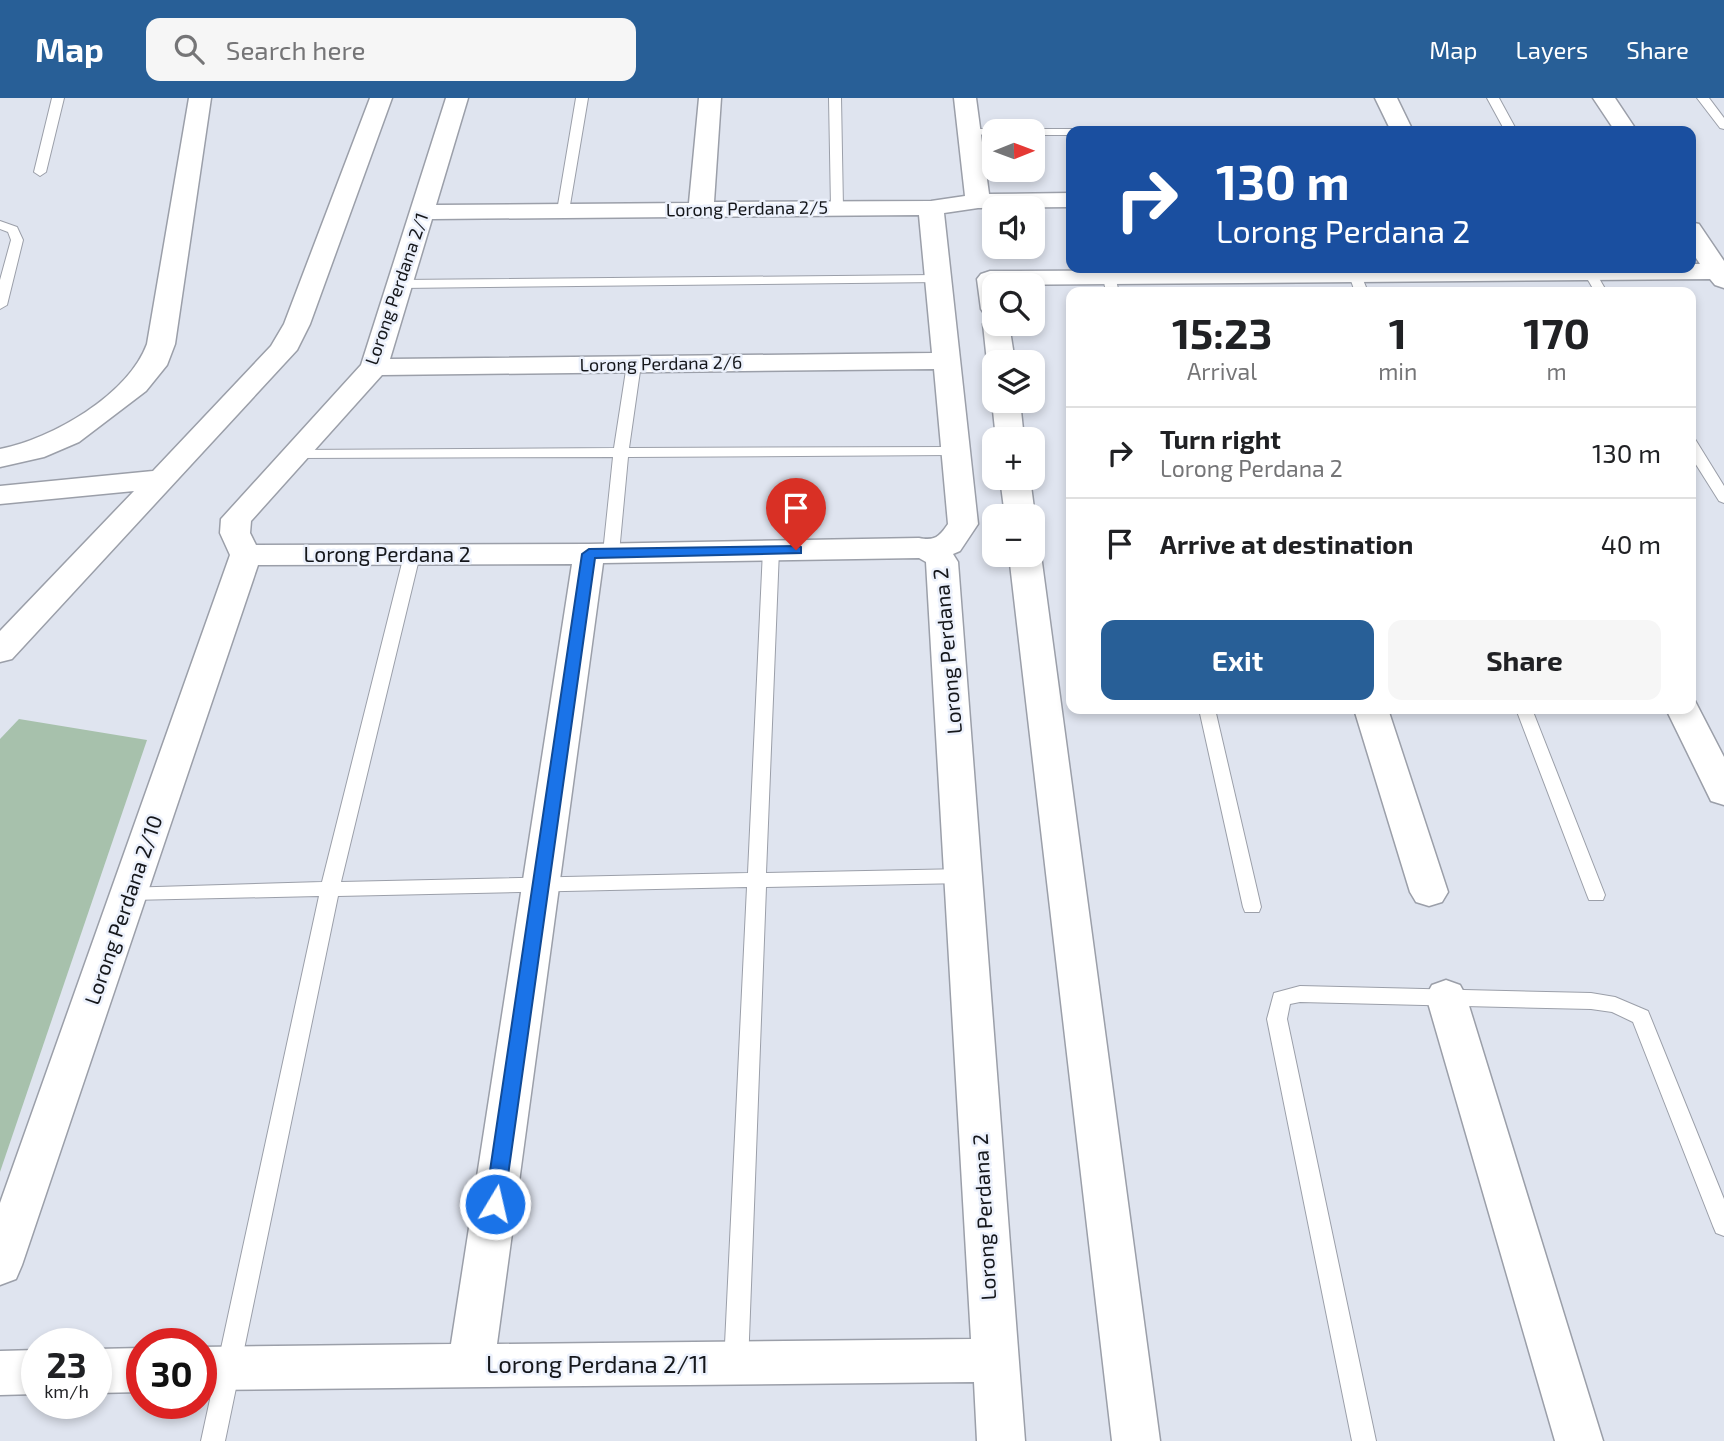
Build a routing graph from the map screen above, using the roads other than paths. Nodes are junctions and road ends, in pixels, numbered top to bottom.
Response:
1 (58, 98) edge
2 (200, 98) edge
3 (381, 98) edge
4 (457, 98) edge
5 (582, 98) edge
6 (710, 98) edge
7 (835, 98) edge
8 (965, 98) edge
9 (1386, 98) edge
10 (1493, 98) edge
11 (1604, 98) edge
12 (1703, 98) edge
13 (1400, 126) edge
14 (1508, 126) edge
15 (1623, 126) edge
16 (1724, 126) edge
17 (969, 132) junction
18 (982, 132) edge
19 (1045, 132) edge
20 (1066, 132) edge
21 (40, 172) dead end
22 (1066, 200) edge
23 (978, 201) junction
24 (837, 208) junction
25 (931, 208) junction
26 (701, 210) junction
27 (563, 211) junction
28 (423, 212) junction
29 (0, 225) edge
30 (1696, 237) edge
31 (1722, 274) edge
32 (1472, 277) edge
33 (1592, 277) edge
34 (936, 279) junction
35 (1045, 281) edge
36 (1359, 283) edge
37 (401, 284) junction
38 (1111, 284) edge
39 (1235, 284) edge
40 (0, 306) edge
41 (947, 361) junction
42 (634, 364) junction
43 (374, 367) junction
44 (952, 451) junction
45 (1696, 452) edge
46 (621, 453) junction
47 (296, 454) junction
48 (0, 458) edge
49 (162, 479) junction
50 (0, 495) edge
51 (1724, 498) edge
52 (771, 550) junction
53 (936, 551) junction
54 (600, 553) junction
55 (246, 555) junction
56 (412, 555) junction
57 (1027, 567) edge
58 (0, 651) edge
59 (1209, 714) edge
60 (1373, 714) edge
61 (1526, 714) edge
62 (1685, 714) edge
63 (1724, 792) edge
64 (965, 876) junction
65 (757, 880) junction
66 (542, 885) junction
67 (330, 889) junction
68 (1429, 892) dead end
69 (130, 893) junction
70 (1596, 895) dead end
71 (1252, 907) dead end
72 (1446, 996) junction
73 (1724, 1226) edge
74 (0, 1265) edge
75 (993, 1360) junction
76 (217, 1361) edge
77 (471, 1364) junction
78 (736, 1366) junction
79 (217, 1369) edge
80 (21, 1372) edge
81 (0, 1373) edge
82 (214, 1419) edge
83 (213, 1441) edge
84 (1001, 1441) edge
85 (1136, 1441) edge
86 (1364, 1441) edge
87 (1579, 1441) edge

1 - 21 lane
2 - 48 street
3 - 49 street
4 - 28 street, Lorong Perdana 2/1
5 - 27 lane
6 - 26 street
7 - 24 lane
8 - 17 street
9 - 13 street
10 - 14 lane
11 - 15 street
12 - 16 lane
17 - 18 lane
17 - 23 street
19 - 20 lane
22 - 23 street, Lorong Perdana 2/5
23 - 25 street, Lorong Perdana 2/5
24 - 25 street, Lorong Perdana 2/5
24 - 26 street, Lorong Perdana 2/5
25 - 34 street
26 - 27 street, Lorong Perdana 2/5
27 - 28 street, Lorong Perdana 2/5
28 - 37 street, Lorong Perdana 2/1
29 - 40 lane
30 - 31 street
31 - 33 street
32 - 33 street
32 - 36 street
34 - 37 lane
34 - 41 street
35 - 38 street
36 - 39 street
37 - 43 street, Lorong Perdana 2/1
38 - 39 street
41 - 42 street, Lorong Perdana 2/6
41 - 44 street
42 - 43 street, Lorong Perdana 2/6
42 - 46 lane
43 - 47 street, Lorong Perdana 2/1
44 - 46 lane
44 - 53 street
45 - 51 lane
46 - 47 lane
46 - 54 lane
47 - 55 street, Lorong Perdana 2/1
49 - 50 street
49 - 58 street
52 - 53 street, Lorong Perdana 2
52 - 54 street, Lorong Perdana 2
52 - 65 lane
53 - 64 street, Lorong Perdana 2
54 - 56 street, Lorong Perdana 2
54 - 66 street
55 - 56 street, Lorong Perdana 2
55 - 69 street, Lorong Perdana 2/10
56 - 67 lane
57 - 85 street
59 - 71 lane
60 - 68 street
61 - 70 lane
62 - 63 street
64 - 65 lane
64 - 75 street, Lorong Perdana 2
65 - 66 lane
65 - 78 lane
66 - 67 lane
66 - 77 street
67 - 69 lane
67 - 76 lane
69 - 74 street, Lorong Perdana 2/10
72 - 73 lane
72 - 86 lane
72 - 87 street
75 - 78 street, Lorong Perdana 2/11
75 - 84 street, Lorong Perdana 2
77 - 78 street, Lorong Perdana 2/11
77 - 79 street, Lorong Perdana 2/11
80 - 81 street
82 - 83 lane

